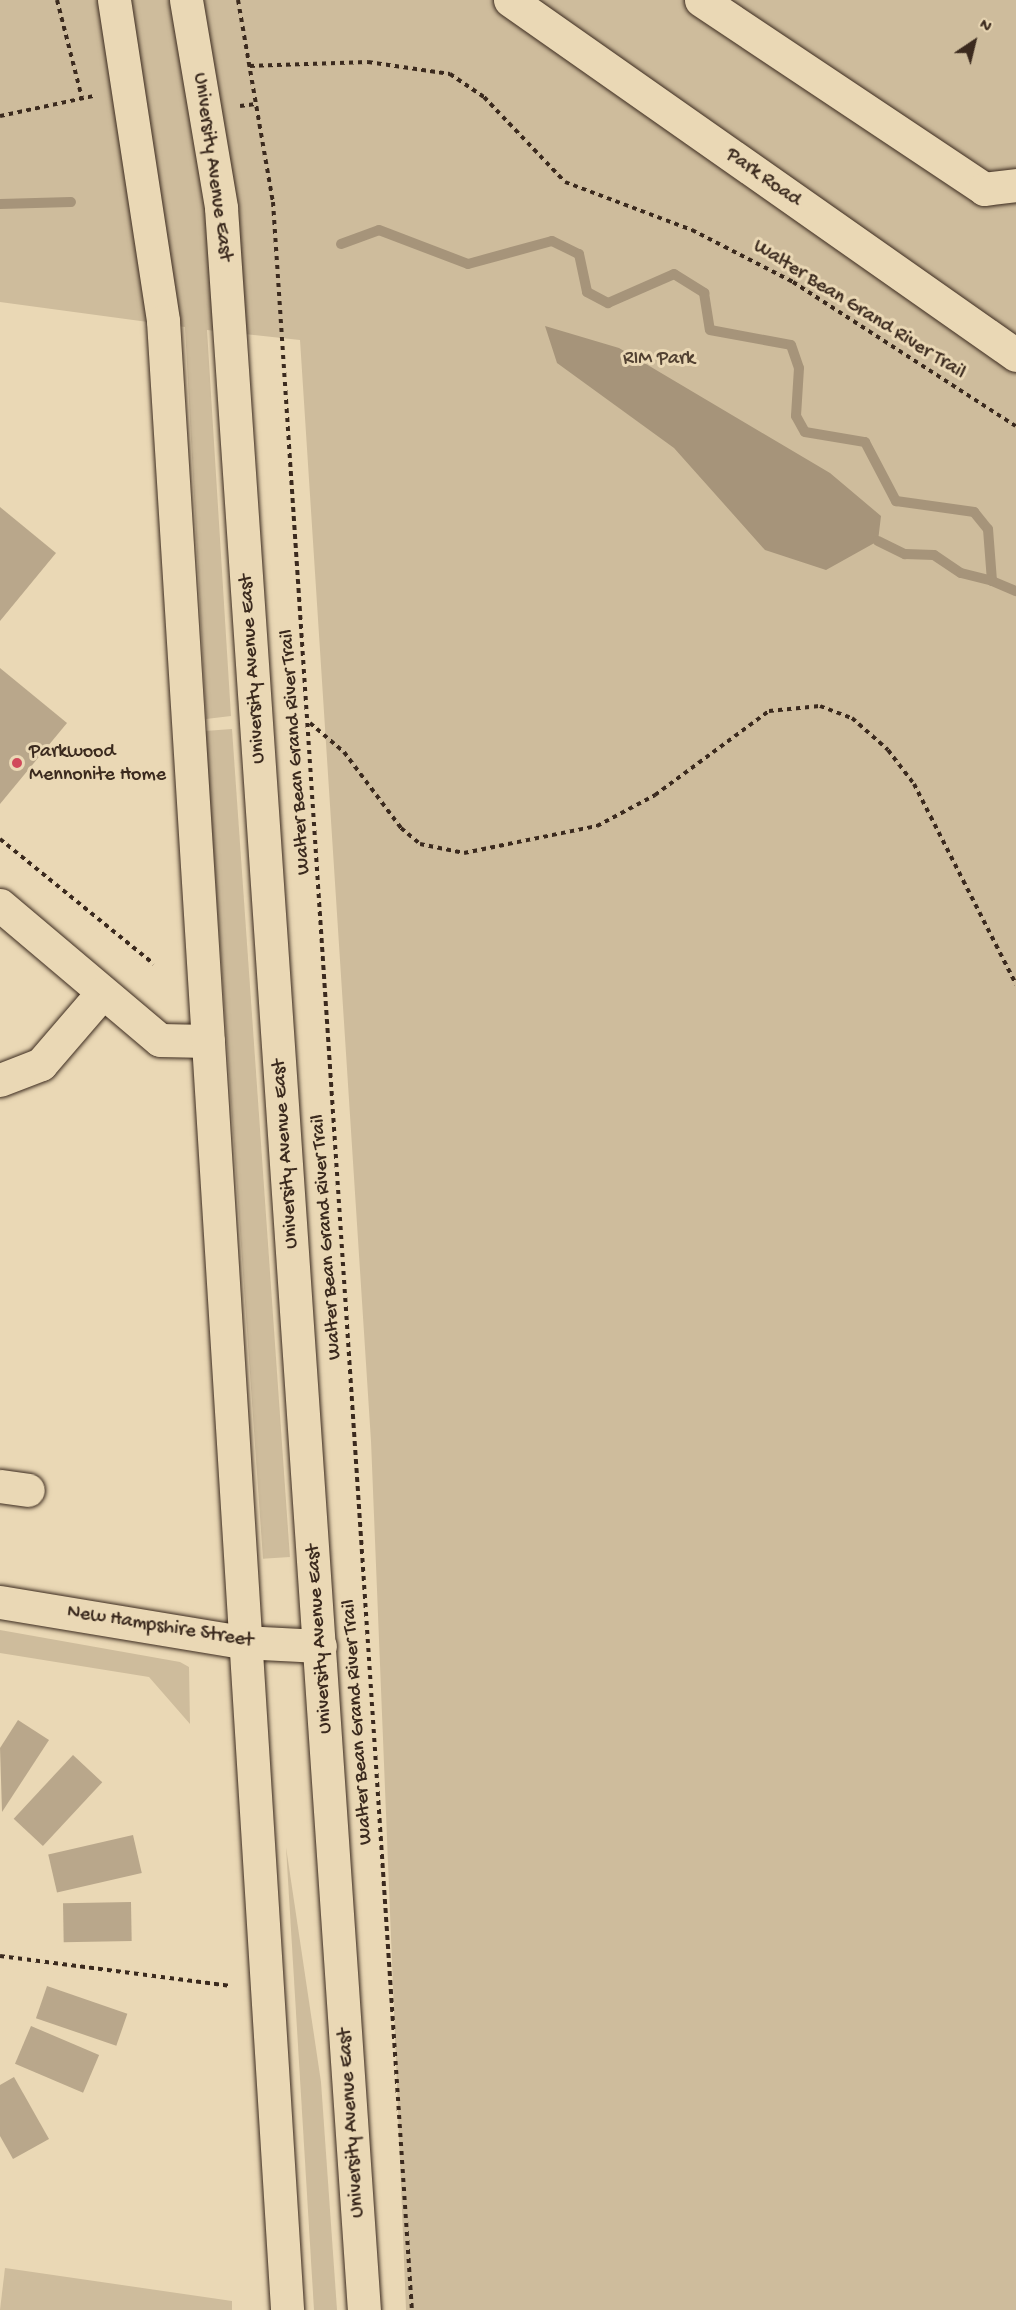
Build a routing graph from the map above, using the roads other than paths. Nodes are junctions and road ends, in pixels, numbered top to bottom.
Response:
1 (114, 0) edge
2 (186, 0) edge
3 (510, 0) edge
4 (701, 0) edge
5 (1016, 185) edge
6 (1016, 355) edge
7 (0, 904) edge
8 (102, 993) junction
9 (208, 1041) junction
10 (0, 1080) edge
11 (0, 1602) edge
12 (242, 1642) junction
13 (320, 1646) junction
14 (287, 2310) edge
15 (364, 2310) edge

1 - 9 main road
2 - 13 main road, University Avenue East
3 - 6 main road, Park Road
4 - 5 main road
7 - 8 main road
8 - 9 main road
8 - 10 main road
9 - 12 main road
11 - 12 main road, New Hampshire Street
12 - 13 main road, New Hampshire Street
12 - 14 main road
13 - 15 main road, University Avenue East

